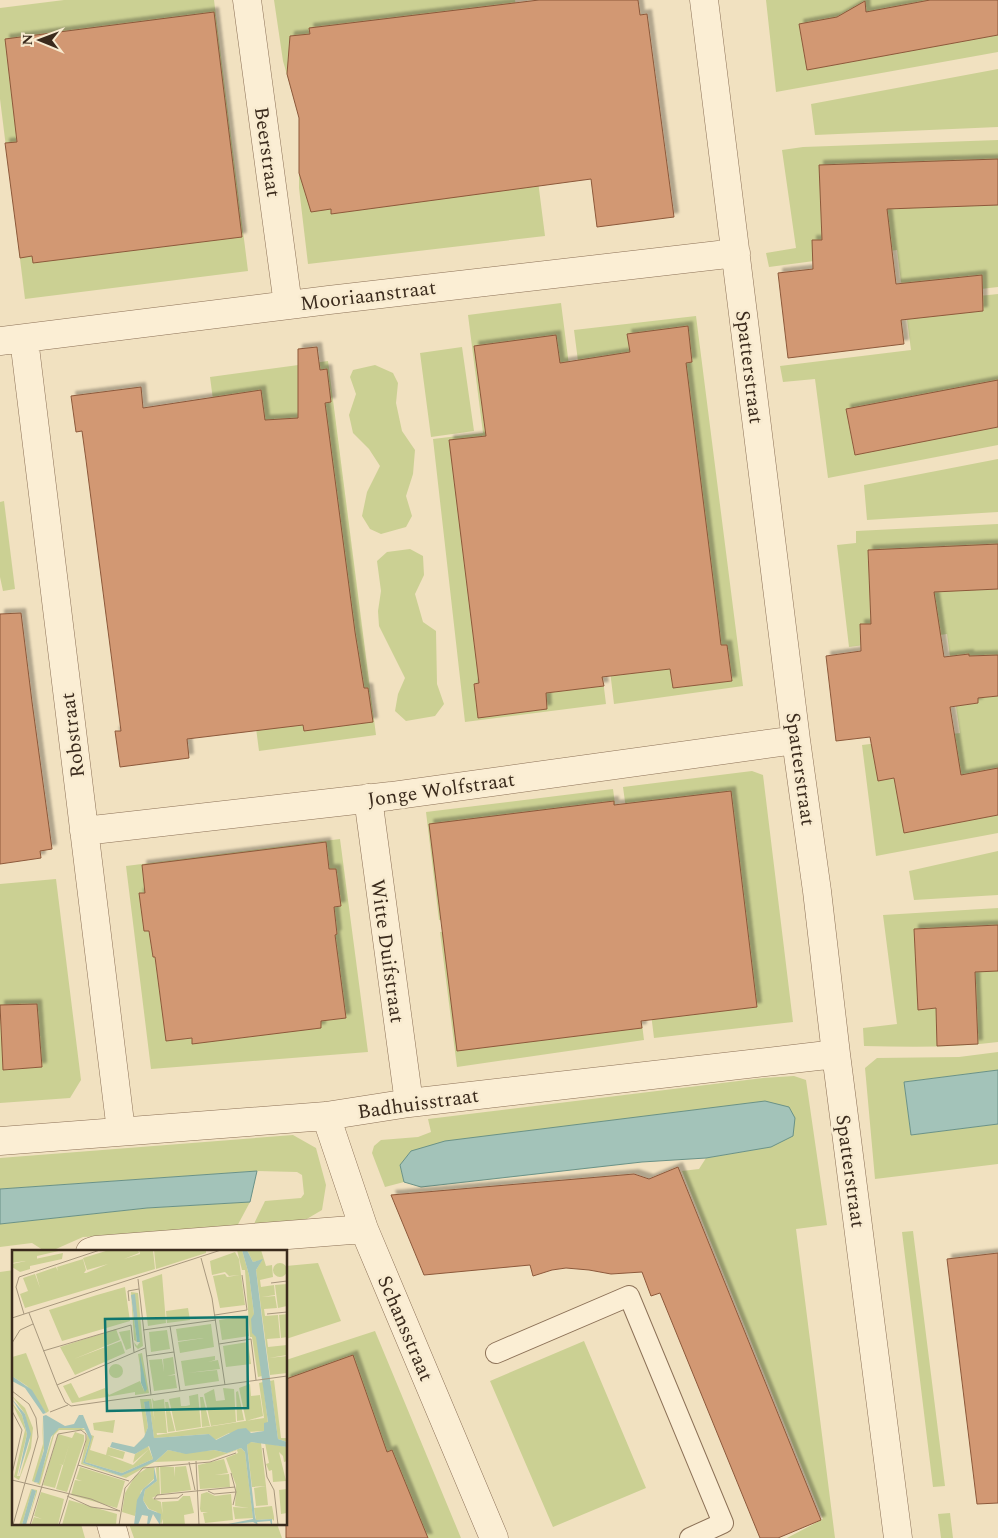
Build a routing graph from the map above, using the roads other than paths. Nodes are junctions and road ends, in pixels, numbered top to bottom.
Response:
1 (247, 0) edge
2 (704, 0) edge
3 (736, 253) junction
4 (288, 305) junction
5 (12, 340) edge
6 (796, 740) junction
7 (368, 798) junction
8 (84, 831) junction
9 (836, 1054) junction
10 (408, 1103) junction
11 (326, 1116) junction
12 (121, 1131) junction
13 (0, 1141) edge
14 (364, 1229) junction
15 (96, 1250) edge
16 (496, 1353) dead end
17 (494, 1538) edge
18 (690, 1538) edge
19 (898, 1538) edge

1 - 4 street, Beerstraat
2 - 3 street, Spatterstraat
3 - 4 street, Mooriaanstraat
3 - 6 street, Spatterstraat
4 - 5 street, Mooriaanstraat
5 - 8 street, Robstraat
6 - 7 street, Jonge Wolfstraat
6 - 9 street, Spatterstraat
7 - 8 street, Jonge Wolfstraat
7 - 10 street, Witte Duifstraat
8 - 12 street, Robstraat
9 - 10 street, Badhuisstraat
9 - 19 street, Spatterstraat
10 - 11 street, Badhuisstraat
11 - 12 street, Badhuisstraat
11 - 14 street, Schansstraat
12 - 13 street, Badhuisstraat
14 - 15 street
14 - 17 street, Schansstraat
16 - 18 lane

